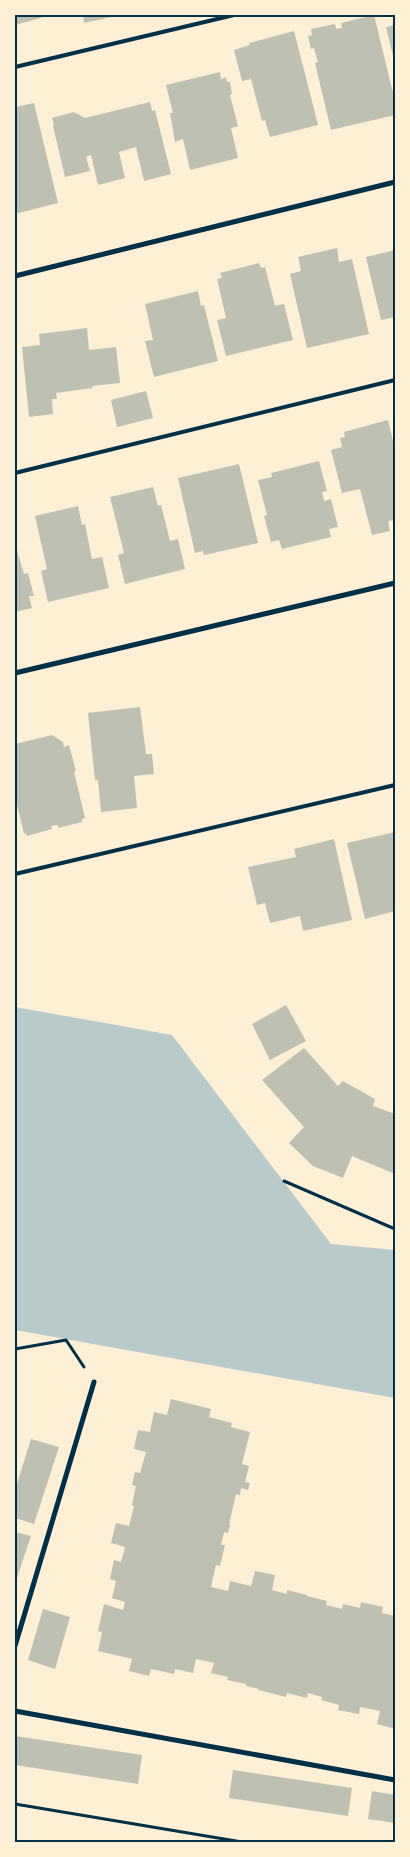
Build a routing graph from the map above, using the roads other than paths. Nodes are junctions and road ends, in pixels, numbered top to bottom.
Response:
1 (234, 15) edge
2 (15, 67) edge
3 (395, 182) edge
4 (15, 276) edge
5 (395, 380) edge
6 (15, 473) edge
7 (395, 584) edge
8 (15, 672) edge
9 (395, 785) edge
10 (15, 874) edge
11 (94, 1382) road end
12 (15, 1646) edge
13 (15, 1710) edge
14 (395, 1780) edge

1 - 2 lane
3 - 4 street
5 - 6 lane
7 - 8 street
9 - 10 lane
11 - 12 street
13 - 14 street

